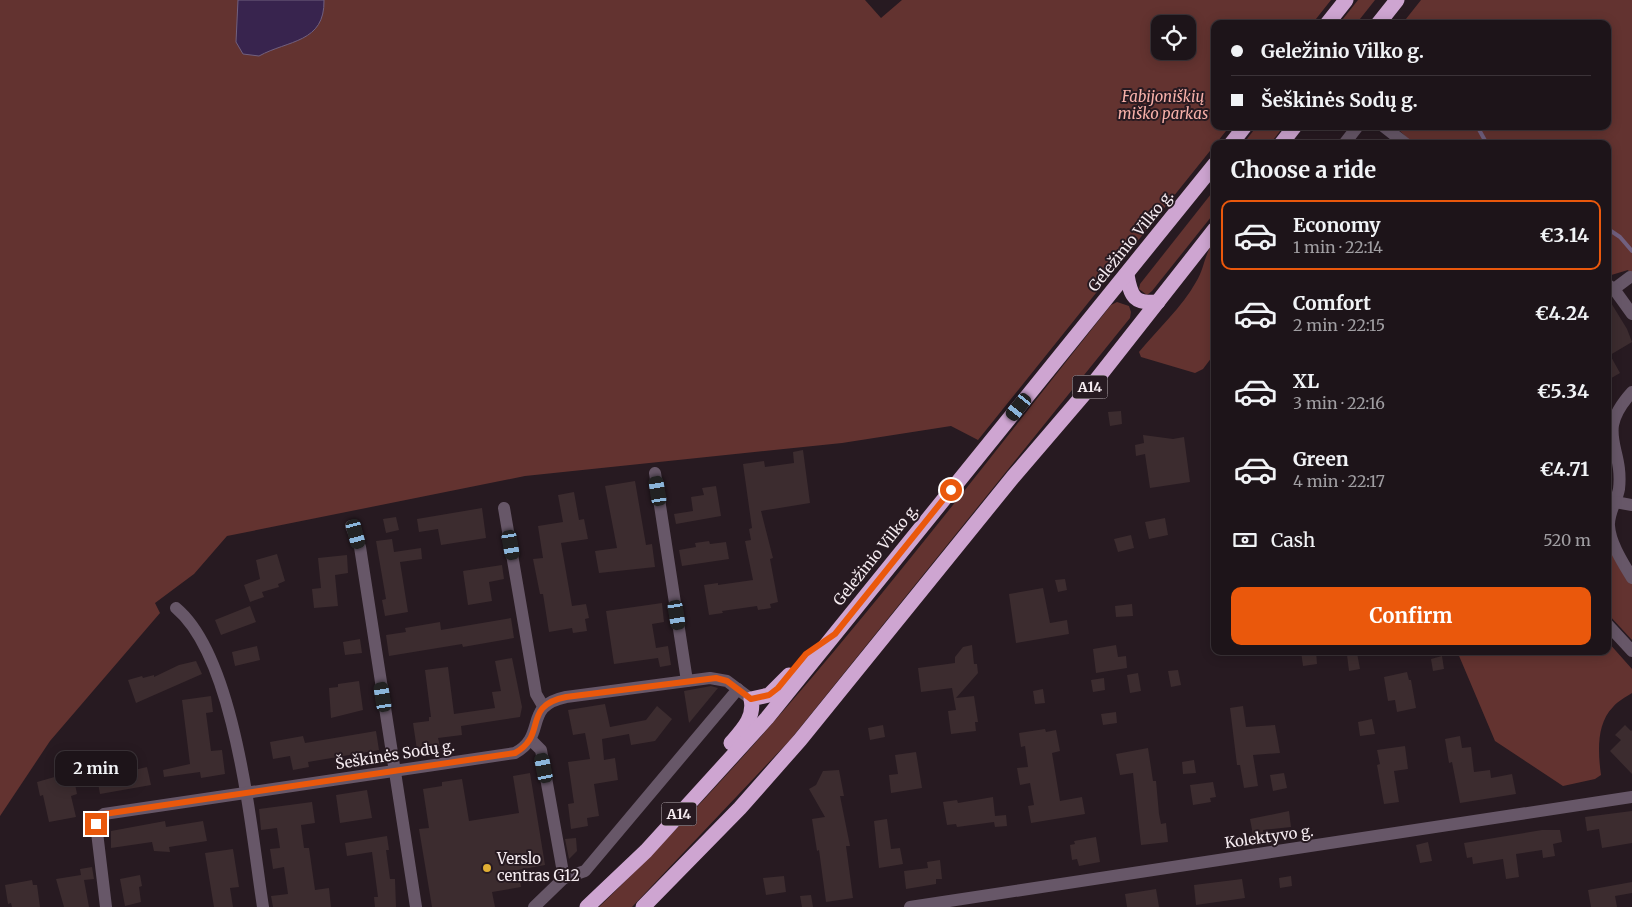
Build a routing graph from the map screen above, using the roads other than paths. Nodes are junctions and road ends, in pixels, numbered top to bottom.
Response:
1 (1346, 0) edge
2 (1397, 0) edge
3 (1330, 20) edge
4 (1381, 20) edge
5 (1242, 130) edge
6 (1292, 130) edge
7 (1355, 130) edge
8 (1389, 130) edge
9 (1234, 140) edge
10 (1284, 140) edge
11 (1347, 140) edge
12 (1401, 140) edge
13 (1211, 169) edge
14 (1211, 234) edge
15 (1127, 275) junction
16 (1630, 277) dead end
17 (1611, 287) edge
18 (1158, 302) junction
19 (1632, 314) edge
20 (1632, 392) edge
21 (655, 473) dead end
22 (1615, 502) junction
23 (1632, 505) edge
24 (504, 508) dead end
25 (1611, 513) edge
26 (351, 526) dead end
27 (1611, 533) edge
28 (1632, 578) edge
29 (176, 608) dead end
30 (1611, 628) edge
31 (835, 634) junction
32 (1632, 651) edge
33 (687, 681) junction
34 (738, 689) junction
35 (751, 699) junction
36 (543, 706) junction
37 (531, 740) junction
38 (395, 772) junction
39 (701, 790) junction
40 (245, 793) junction
41 (1632, 798) edge
42 (564, 878) junction
43 (106, 907) edge
44 (263, 907) edge
45 (416, 907) edge
46 (534, 907) edge
47 (587, 907) edge
48 (643, 907) edge
49 (910, 907) edge

1 - 3 highway
2 - 4 highway
5 - 9 highway
6 - 10 highway
7 - 11 street
8 - 12 street
13 - 15 highway, Geležinio Vilko g. / A14
14 - 18 highway, A14
15 - 18 highway
15 - 31 highway, Geležinio Vilko g. / A14
16 - 17 street
17 - 19 street
18 - 48 highway, A14
20 - 22 street
21 - 33 street
22 - 23 street
22 - 25 street
24 - 36 street
26 - 38 street
27 - 28 street
29 - 40 street
30 - 32 street
31 - 35 highway
31 - 39 highway, Geležinio Vilko g. / A14
33 - 34 street
33 - 36 street
34 - 35 street
34 - 42 street
35 - 39 highway
36 - 37 street
37 - 38 street, Šeškinės Sodų g.
37 - 42 street
38 - 40 street, Šeškinės Sodų g.
38 - 45 street
39 - 47 highway, Geležinio Vilko g. / A14
40 - 43 street, Šeškinės Sodų g.
40 - 44 street
41 - 49 street, Kolektyvo g.
42 - 46 street

